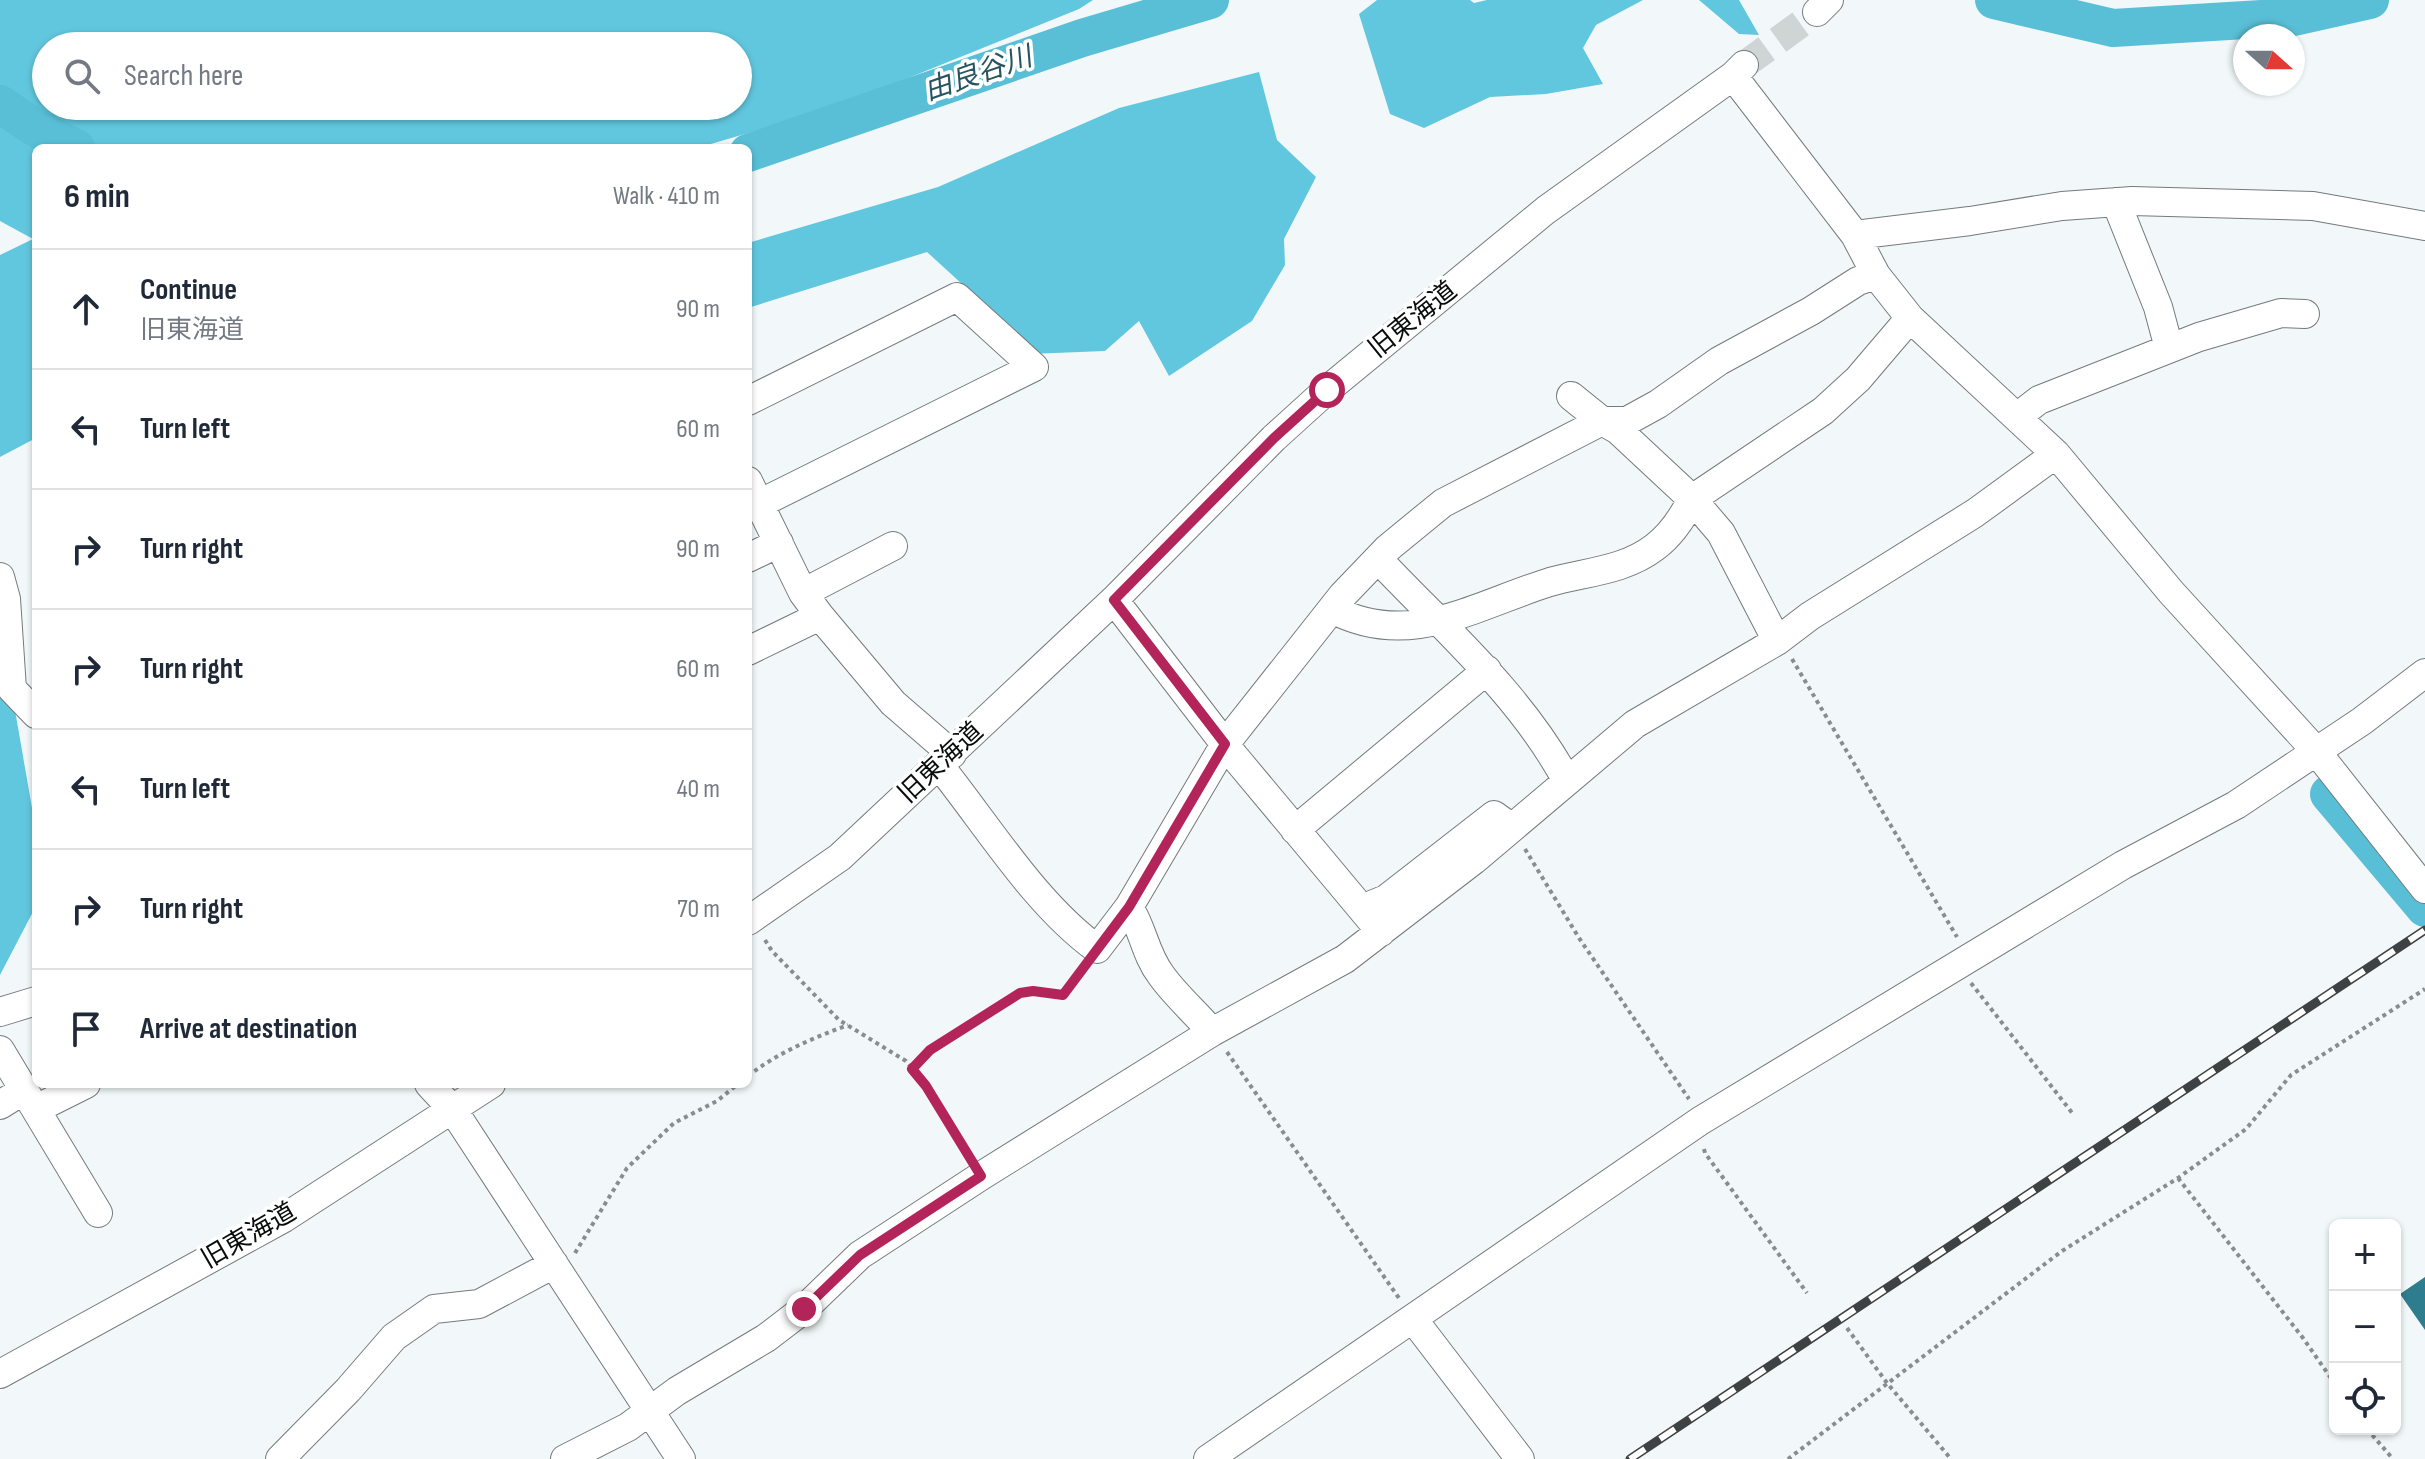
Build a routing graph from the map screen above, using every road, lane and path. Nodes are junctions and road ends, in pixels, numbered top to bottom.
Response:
1 (2116, 202) junction
2 (2425, 226) edge
3 (1855, 235) junction
4 (1876, 275) junction
5 (2305, 314) dead end
6 (1910, 318) junction
7 (2169, 348) junction
8 (1571, 396) dead end
9 (752, 399) edge
10 (2017, 417) junction
11 (1602, 421) junction
12 (2056, 454) junction
13 (754, 493) edge
14 (1692, 499) junction
15 (779, 543) junction
16 (893, 546) dead end
17 (752, 556) edge
18 (1378, 559) junction
19 (0, 577) edge
20 (803, 593) junction
21 (1114, 600) junction
22 (1332, 609) junction
23 (820, 616) junction
24 (1438, 623) junction
25 (1777, 641) junction
26 (752, 649) edge
27 (1487, 670) junction
28 (2425, 673) edge
29 (32, 710) edge
30 (1225, 744) junction
31 (2316, 751) junction
32 (946, 760) junction
33 (1567, 781) junction
34 (1512, 828) junction
35 (1295, 830) junction
36 (2425, 889) edge
37 (1129, 907) junction
38 (1362, 909) junction
39 (752, 918) edge
40 (752, 924) edge
41 (1381, 932) junction
42 (1097, 949) junction
43 (1967, 960) junction
44 (2425, 989) edge
45 (32, 1002) edge
46 (0, 1012) edge
47 (848, 1025) junction
48 (1212, 1032) junction
49 (0, 1050) edge
50 (912, 1069) junction
51 (752, 1073) edge
52 (71, 1088) edge
53 (433, 1088) edge
54 (485, 1088) edge
55 (733, 1088) edge
56 (30, 1099) junction
57 (0, 1105) edge
58 (453, 1110) junction
59 (2073, 1114) dead end
60 (1700, 1121) junction
61 (981, 1176) junction
62 (2178, 1178) junction
63 (98, 1213) dead end
64 (558, 1270) junction
65 (1807, 1293) dead end
66 (1413, 1319) junction
67 (1847, 1328) dead end
68 (0, 1374) edge
69 (2329, 1375) edge
70 (1887, 1383) junction
71 (649, 1410) junction
72 (2372, 1435) edge
73 (280, 1459) edge
74 (565, 1459) edge
75 (681, 1459) edge
76 (1208, 1459) edge
77 (1520, 1459) edge
78 (1788, 1459) edge
79 (1951, 1459) edge
80 (2393, 1459) edge

1 - 2 street
1 - 3 street
1 - 7 street
3 - 4 street
3 - 21 street, 旧東海道
4 - 6 street
4 - 11 street
5 - 7 street
6 - 10 street
6 - 14 street
7 - 10 street
8 - 11 street
9 - 13 street
10 - 12 street
11 - 14 street
11 - 18 street
12 - 25 street
12 - 31 street
13 - 15 street
14 - 24 street
14 - 25 street
15 - 17 street
15 - 20 street
16 - 20 street
18 - 22 street
18 - 24 street
19 - 29 street
20 - 23 street
21 - 30 street
21 - 32 street, 旧東海道
22 - 24 street
22 - 30 street
23 - 26 street
23 - 32 street
24 - 27 street
25 - 33 street
25 - 43 path
27 - 33 street
27 - 35 street
28 - 31 street
30 - 35 street
30 - 37 street
31 - 36 street
31 - 43 street
32 - 39 street, 旧東海道
32 - 42 street
33 - 34 street
34 - 38 street
34 - 41 street
34 - 60 path
35 - 38 street
37 - 42 street
37 - 48 street
38 - 41 street
40 - 47 path
41 - 48 street
42 - 50 path
43 - 59 path
43 - 60 street
44 - 62 path
45 - 46 street
47 - 50 path
47 - 51 path
48 - 61 street
48 - 66 path
49 - 56 street
50 - 61 path
52 - 56 street
53 - 58 street
54 - 58 street, 旧東海道
55 - 64 path
56 - 57 street
56 - 63 street
58 - 64 street
58 - 68 street, 旧東海道
60 - 65 path
60 - 66 street
61 - 71 street
62 - 69 path
62 - 70 path
64 - 71 street
64 - 73 street
66 - 76 street
66 - 77 street
67 - 70 path
70 - 78 path
70 - 79 path
71 - 74 street
71 - 75 street
72 - 80 path

